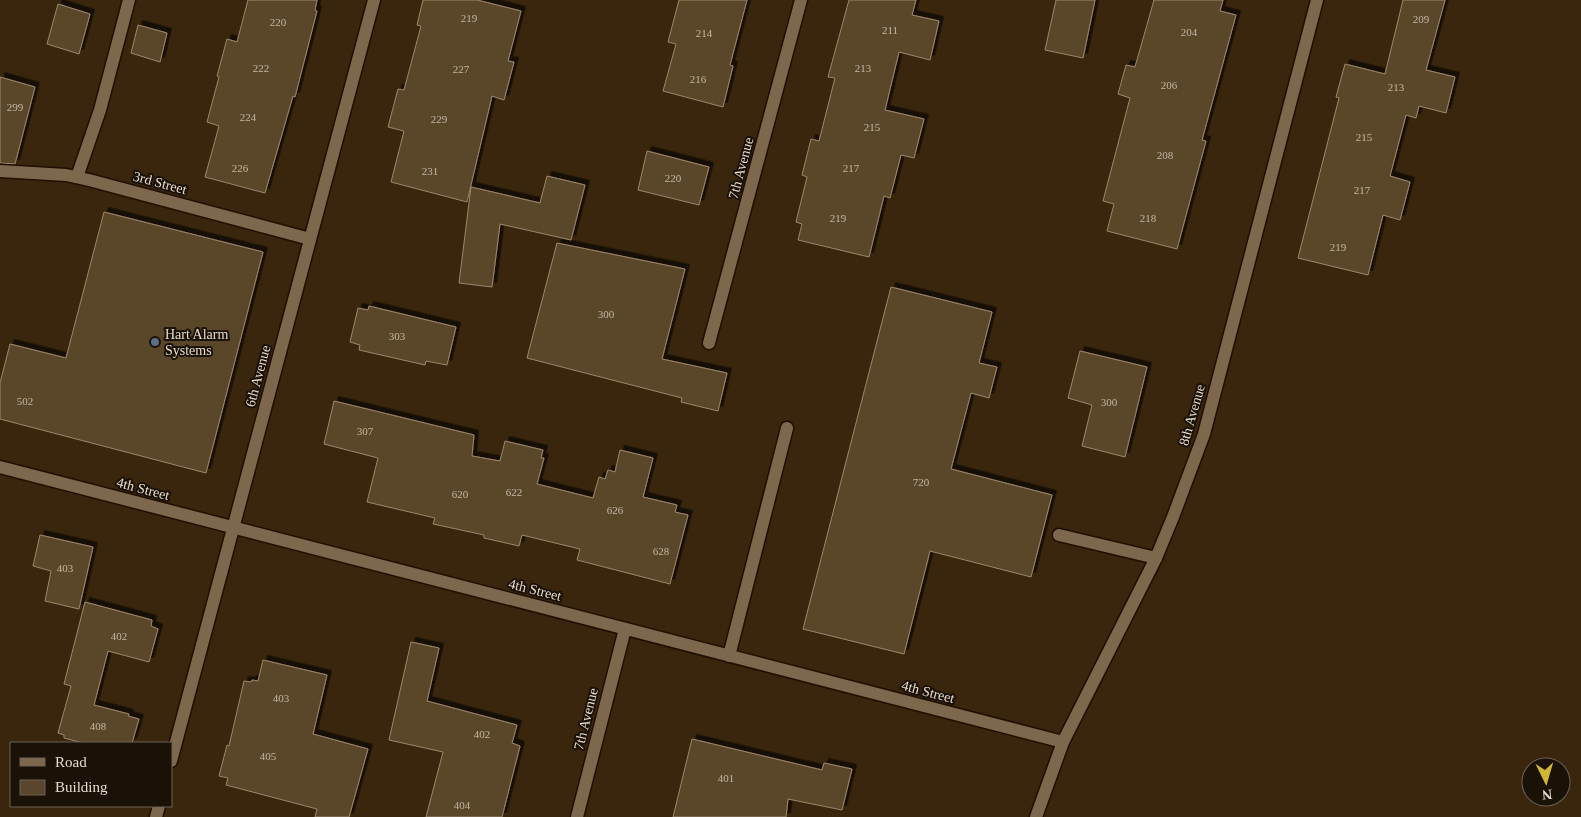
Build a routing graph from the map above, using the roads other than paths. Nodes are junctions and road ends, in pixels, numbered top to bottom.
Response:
1 (129, 0) edge
2 (374, 0) edge
3 (801, 0) edge
4 (1317, 0) edge
5 (0, 171) edge
6 (77, 177) junction
7 (310, 239) junction
8 (709, 343) dead end
9 (787, 428) dead end
10 (0, 467) edge
11 (234, 528) junction
12 (1059, 535) dead end
13 (1156, 558) junction
14 (625, 629) junction
15 (729, 656) junction
16 (1063, 742) junction
17 (172, 756) edge
18 (577, 817) edge
19 (1036, 817) edge

1 - 6 street
2 - 7 street, 6th Avenue
3 - 8 street, 7th Avenue
4 - 13 street, 8th Avenue
5 - 6 street, 3rd Street
6 - 7 street, 3rd Street
7 - 11 street, 6th Avenue
9 - 15 street
10 - 11 street, 4th Street
11 - 14 street, 4th Street
11 - 17 street, 6th Avenue
12 - 13 street
13 - 16 street, 8th Avenue
14 - 15 street, 4th Street
14 - 18 street, 7th Avenue
15 - 16 street, 4th Street
16 - 19 street, 8th Avenue

